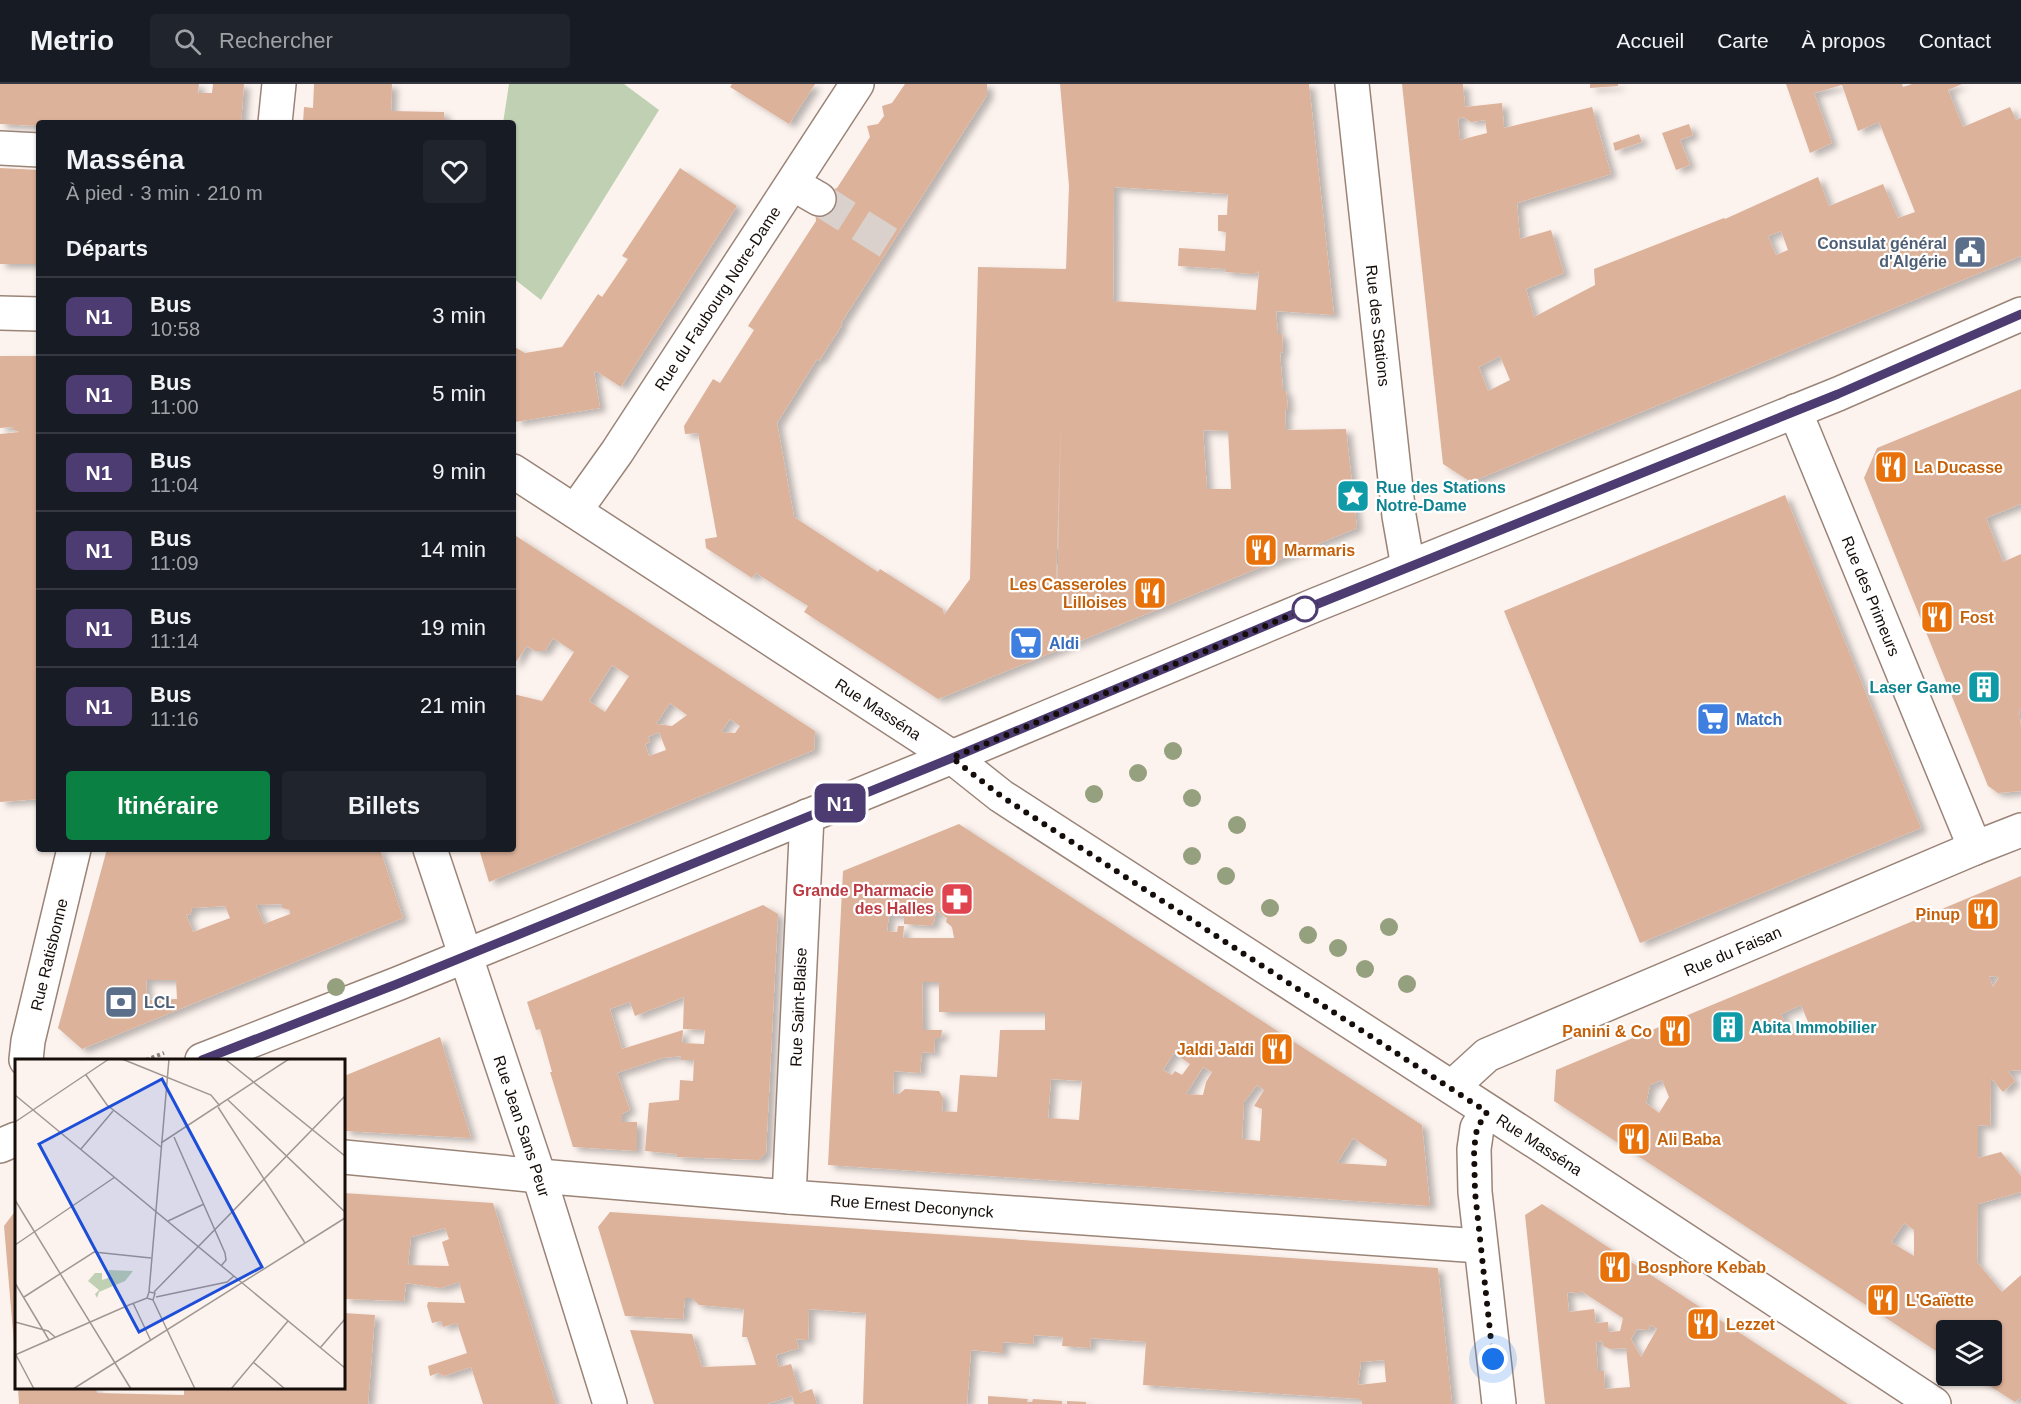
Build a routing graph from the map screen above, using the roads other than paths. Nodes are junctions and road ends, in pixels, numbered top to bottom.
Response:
1 (279, 84) edge
2 (857, 84) edge
3 (1352, 84) edge
4 (275, 120) edge
5 (0, 148) edge
6 (36, 150) edge
7 (0, 313) edge
8 (36, 314) edge
9 (2021, 314) edge
10 (1795, 411) junction
11 (516, 473) edge
12 (575, 511) junction
13 (1408, 567) junction
14 (952, 758) junction
15 (807, 816) junction
16 (2021, 830) edge
17 (1975, 848) junction
18 (73, 852) edge
19 (431, 852) edge
20 (466, 956) junction
21 (26, 1059) edge
22 (205, 1059) edge
23 (1452, 1087) junction
24 (1487, 1112) junction
25 (15, 1139) edge
26 (0, 1146) edge
27 (345, 1157) edge
28 (539, 1176) junction
29 (789, 1197) junction
30 (1480, 1246) junction
31 (610, 1404) edge
32 (1499, 1404) edge
33 (1934, 1404) edge

1 - 4 street
2 - 12 street, Rue du Faubourg Notre-Dame
3 - 13 street, Rue des Stations
5 - 6 street
7 - 8 street
9 - 10 street
10 - 13 street
10 - 17 street, Rue des Primeurs
11 - 12 street, Rue Masséna
12 - 14 street, Rue Masséna
13 - 14 street
14 - 15 street
14 - 23 street, Rue Masséna
15 - 20 street
15 - 29 street, Rue Saint-Blaise
16 - 17 street, Rue du Faisan
17 - 23 street, Rue du Faisan
18 - 21 street, Rue Ratisbonne
19 - 20 street, Rue Jean Sans Peur
20 - 22 street
20 - 28 street, Rue Jean Sans Peur
23 - 24 street, Rue Masséna
24 - 30 street
24 - 33 street, Rue Masséna
25 - 26 street
27 - 28 street, Rue Ernest Deconynck
28 - 29 street, Rue Ernest Deconynck
28 - 31 street, Rue Jean Sans Peur
29 - 30 street, Rue Ernest Deconynck
30 - 32 street

